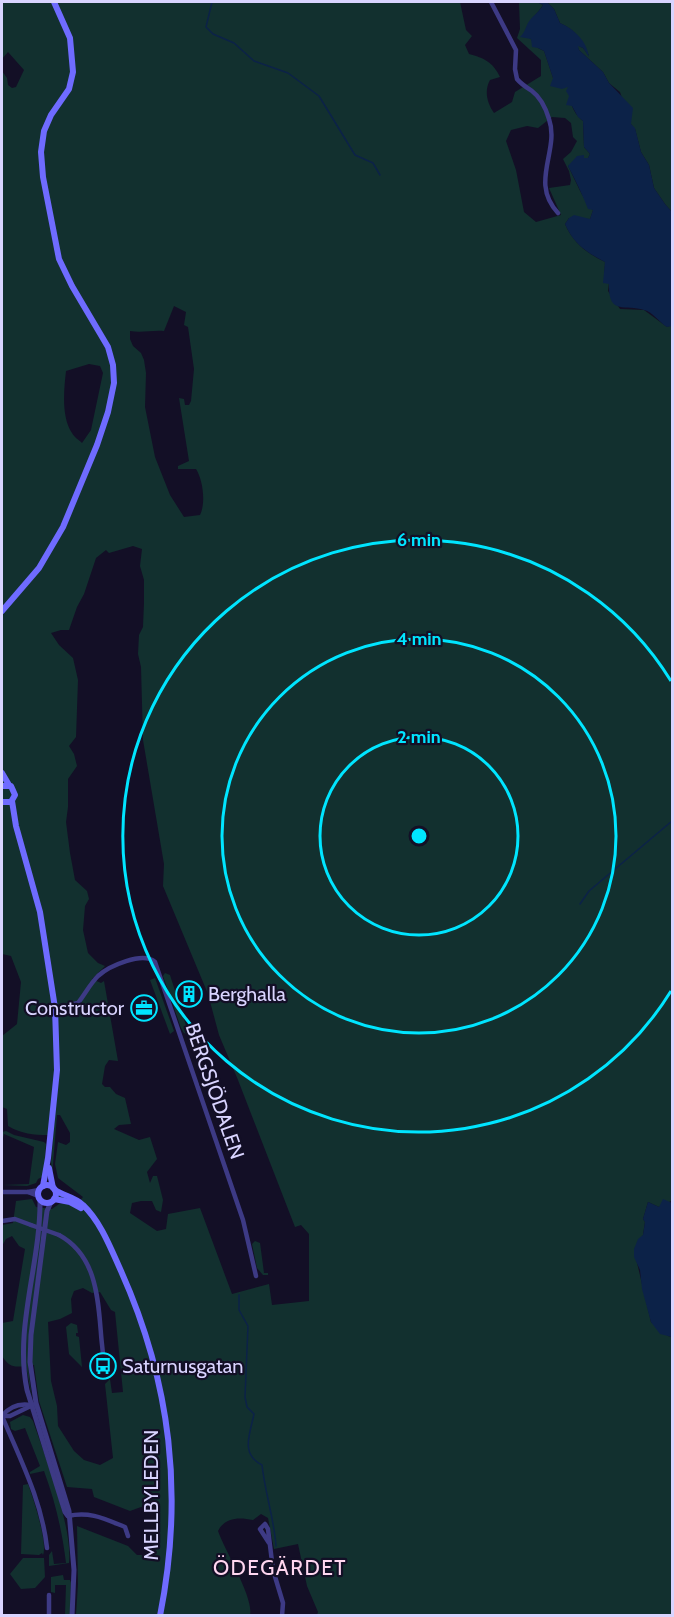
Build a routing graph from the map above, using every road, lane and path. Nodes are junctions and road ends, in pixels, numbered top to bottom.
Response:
1 (54, 2) edge
2 (491, 2) edge
3 (558, 213) dead end
4 (2, 612) edge
5 (2, 773) edge
6 (5, 786) edge
7 (12, 801) junction
8 (2, 802) edge
9 (16, 826) junction
10 (55, 1008) junction
11 (48, 1158) junction
12 (54, 1189) junction
13 (2, 1192) edge
14 (40, 1193) junction
15 (53, 1200) junction
16 (87, 1211) junction
17 (2, 1221) edge
18 (256, 1276) dead end
19 (103, 1376) dead end
20 (27, 1390) junction
21 (34, 1404) junction
22 (21, 1408) junction
23 (2, 1416) edge
24 (34, 1416) junction
25 (68, 1516) junction
26 (128, 1536) dead end
27 (269, 1544) dead end
28 (47, 1548) dead end
29 (49, 1595) dead end
30 (49, 1616) edge
31 (72, 1616) edge
32 (160, 1616) edge
33 (282, 1616) edge

1 - 4 main road
2 - 3 street
5 - 6 main road
6 - 7 main road
7 - 8 main road
7 - 9 main road
8 - 9 main road
9 - 10 main road
10 - 11 main road
10 - 18 street, BERGSJÖDALEN
11 - 12 main road
11 - 14 main road
12 - 14 main road, MELLBYLEDEN
12 - 15 main road
12 - 16 main road, MELLBYLEDEN
13 - 14 street
14 - 15 main road
14 - 20 street
15 - 16 main road
15 - 21 street
16 - 32 main road, MELLBYLEDEN
17 - 19 street, bridge
20 - 21 street
20 - 22 street
21 - 22 street
21 - 24 street
21 - 25 street
22 - 23 street
22 - 24 street
23 - 28 street
24 - 25 street
25 - 26 street
25 - 31 street
27 - 33 street
29 - 30 street

